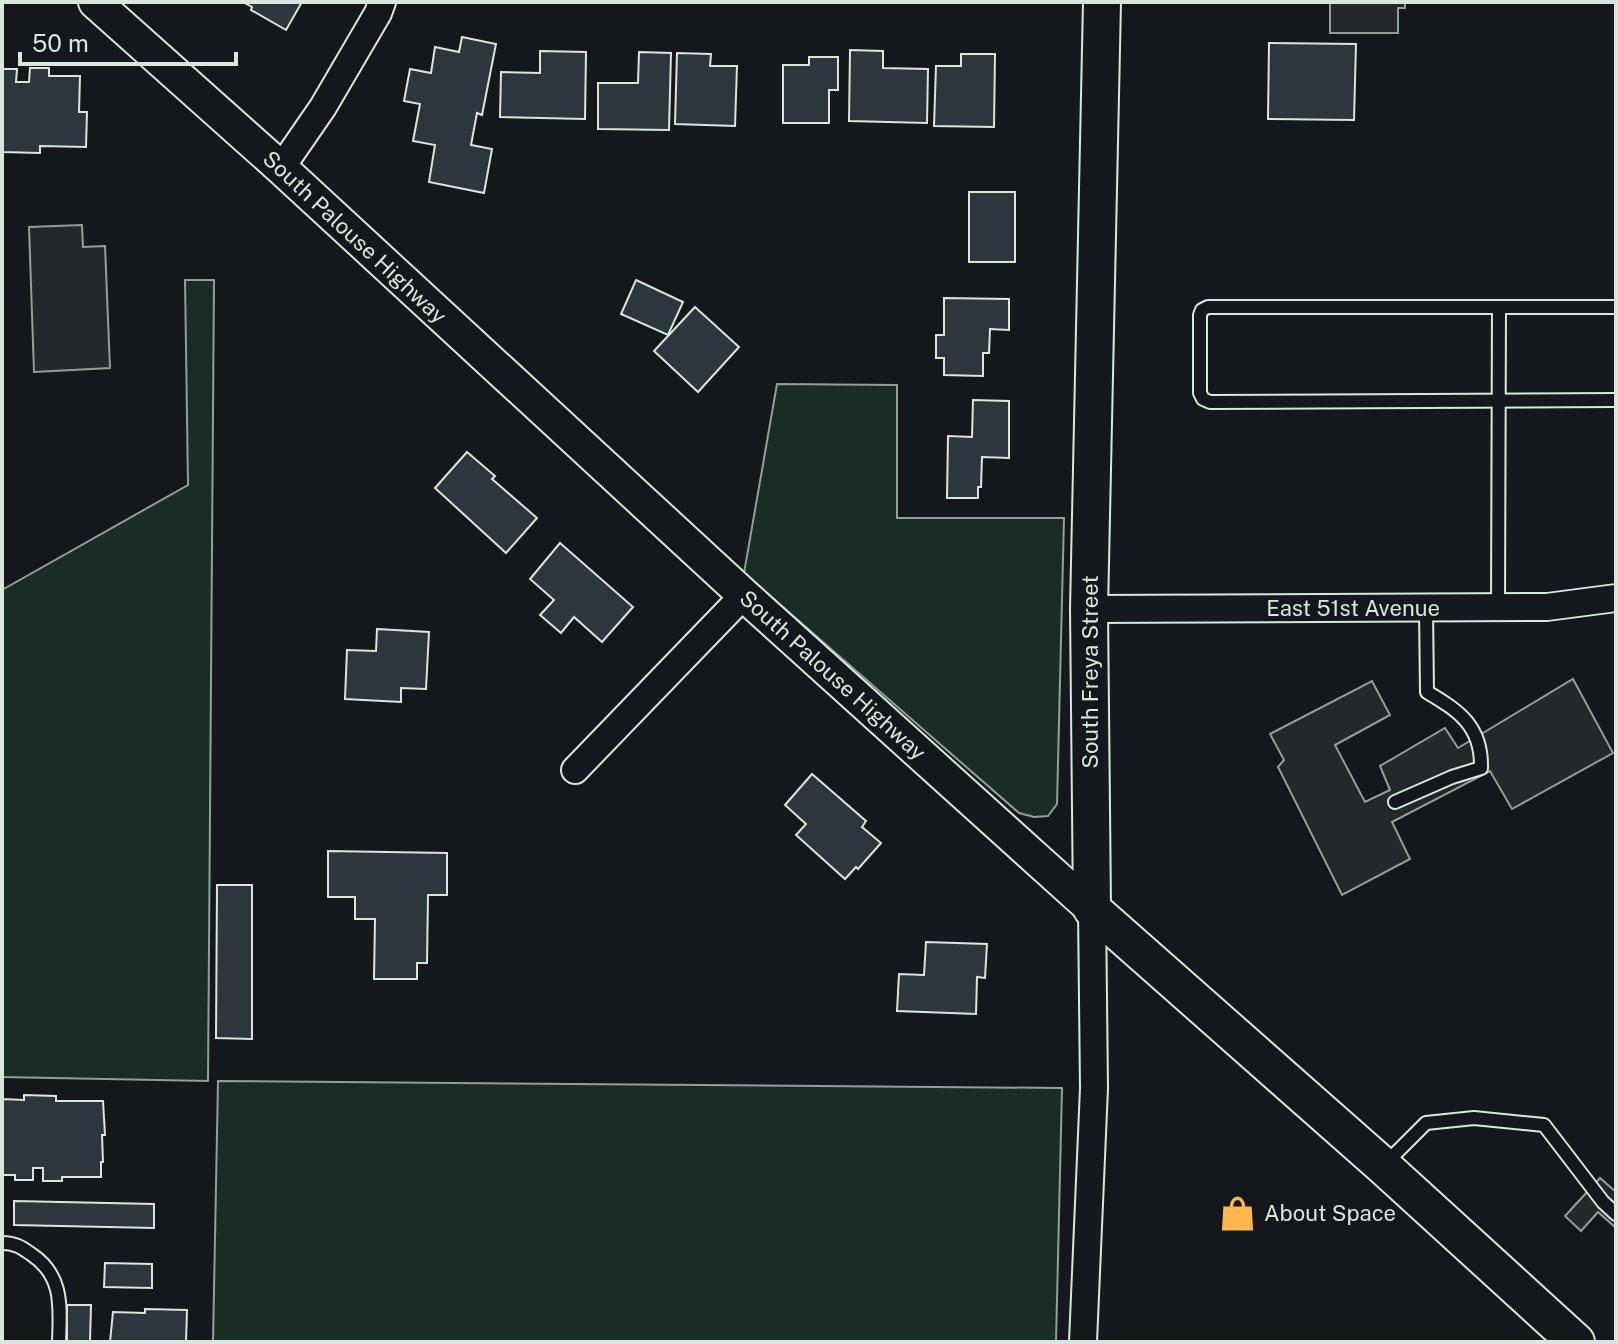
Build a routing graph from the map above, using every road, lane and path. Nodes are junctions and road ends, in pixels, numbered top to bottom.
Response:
1 (95, 2) edge
2 (382, 2) edge
3 (1102, 2) edge
4 (281, 168) junction
5 (1499, 307) junction
6 (1616, 307) edge
7 (1616, 400) edge
8 (1500, 402) junction
9 (744, 595) junction
10 (1616, 598) edge
11 (1498, 607) junction
12 (1426, 608) junction
13 (1089, 609) junction
14 (575, 770) dead end
15 (1395, 802) dead end
16 (1092, 909) junction
17 (1383, 1166) junction
18 (1616, 1214) edge
19 (2, 1243) edge
20 (59, 1342) edge
21 (1083, 1342) edge
22 (1576, 1342) edge

1 - 4 street, South Palouse Highway
2 - 4 street
3 - 13 main road, South Freya Street
4 - 9 street, South Palouse Highway
5 - 6 lane
5 - 8 lane
5 - 8 lane
7 - 8 lane
8 - 11 lane
9 - 14 street
9 - 16 street, South Palouse Highway
10 - 11 street, East 51st Avenue
11 - 12 street, East 51st Avenue
12 - 13 street, East 51st Avenue
12 - 15 lane
13 - 16 main road, South Freya Street
16 - 17 main road, South Palouse Highway
16 - 21 street, South Freya Street
17 - 18 lane
17 - 22 main road, South Palouse Highway
19 - 20 lane

